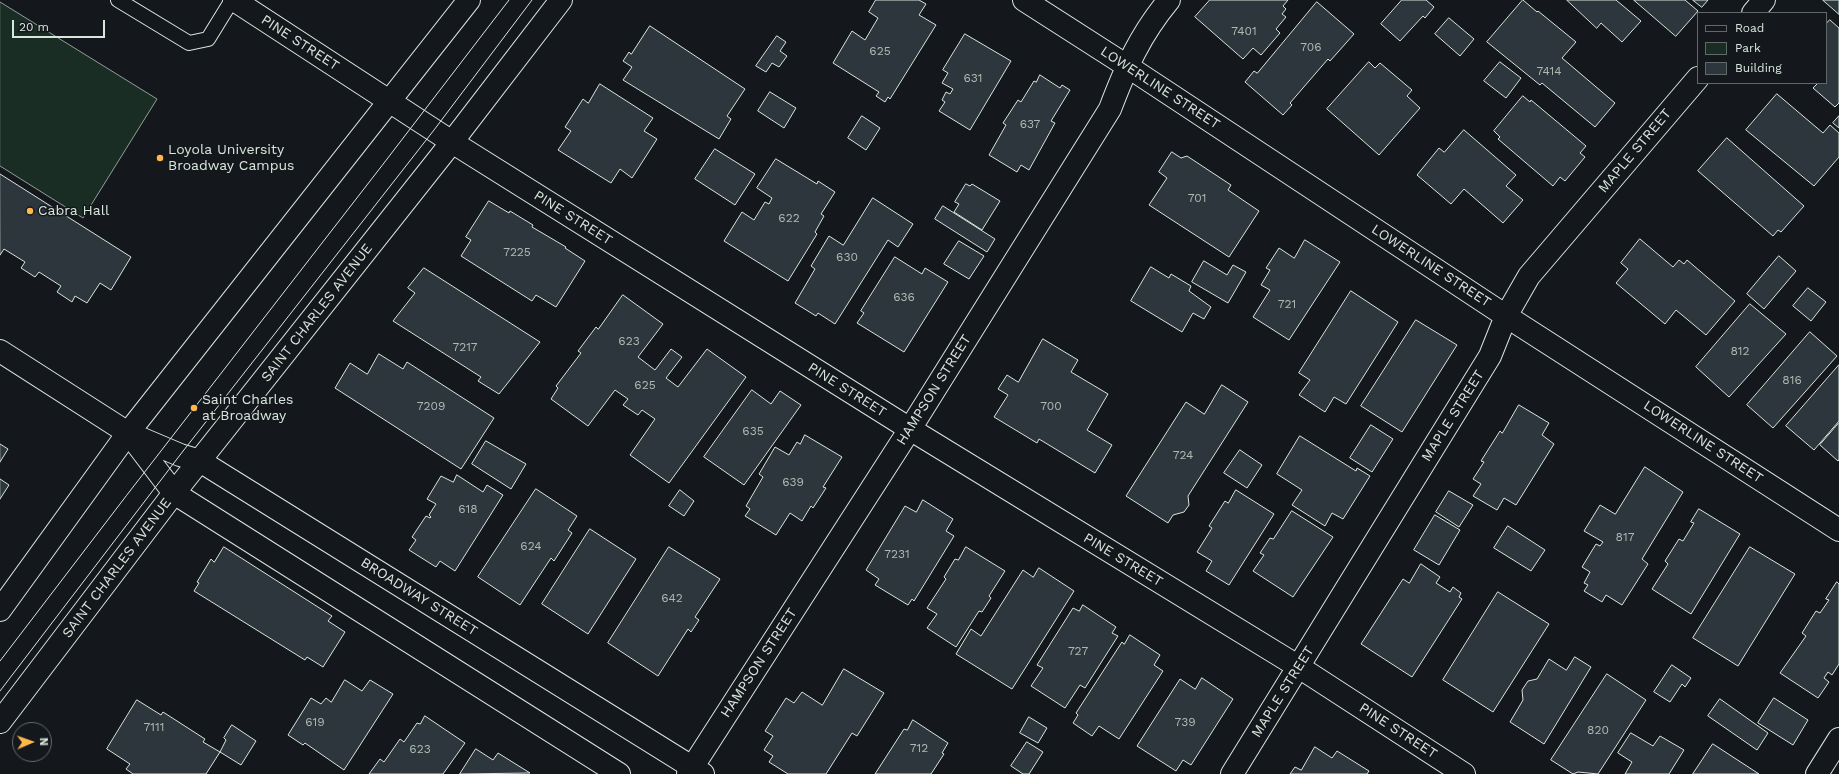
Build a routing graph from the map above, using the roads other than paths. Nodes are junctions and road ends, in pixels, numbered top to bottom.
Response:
1 (118, 0) edge
2 (233, 0) edge
3 (469, 0) edge
4 (561, 0) edge
5 (1024, 0) edge
6 (1169, 0) edge
7 (1764, 0) edge
8 (1754, 12) edge
9 (1127, 66) junction
10 (1697, 79) edge
11 (390, 101) junction
12 (452, 142) junction
13 (1506, 316) junction
14 (0, 352) edge
15 (910, 429) junction
16 (128, 433) junction
17 (200, 461) junction
18 (174, 493) junction
19 (1839, 530) edge
20 (0, 610) edge
21 (1298, 667) junction
22 (0, 722) edge
23 (1839, 739) edge
24 (694, 772) edge
25 (619, 774) edge
26 (1232, 774) edge
27 (1464, 774) edge
28 (1817, 774) edge

1 - 2 lane
2 - 11 street, PINE STREET
3 - 11 street
4 - 12 street, SAINT CHARLES AVENUE
5 - 9 street, LOWERLINE STREET
6 - 9 street, HAMPSON STREET
7 - 8 street
9 - 13 street, LOWERLINE STREET
9 - 15 street, HAMPSON STREET
10 - 13 street, MAPLE STREET
11 - 12 street, PINE STREET
11 - 16 street
12 - 15 street, PINE STREET
12 - 17 street, SAINT CHARLES AVENUE
13 - 19 street, LOWERLINE STREET
13 - 21 street, MAPLE STREET
14 - 16 street, BROADWAY STREET
15 - 21 street, PINE STREET
15 - 24 street, HAMPSON STREET
16 - 17 street, BROADWAY STREET
16 - 18 street, BROADWAY STREET
16 - 20 street
17 - 18 street, SAINT CHARLES AVENUE
17 - 24 street, BROADWAY STREET
18 - 22 street, SAINT CHARLES AVENUE
18 - 25 street, BROADWAY STREET
21 - 26 street, MAPLE STREET
21 - 27 street, PINE STREET
23 - 28 street

